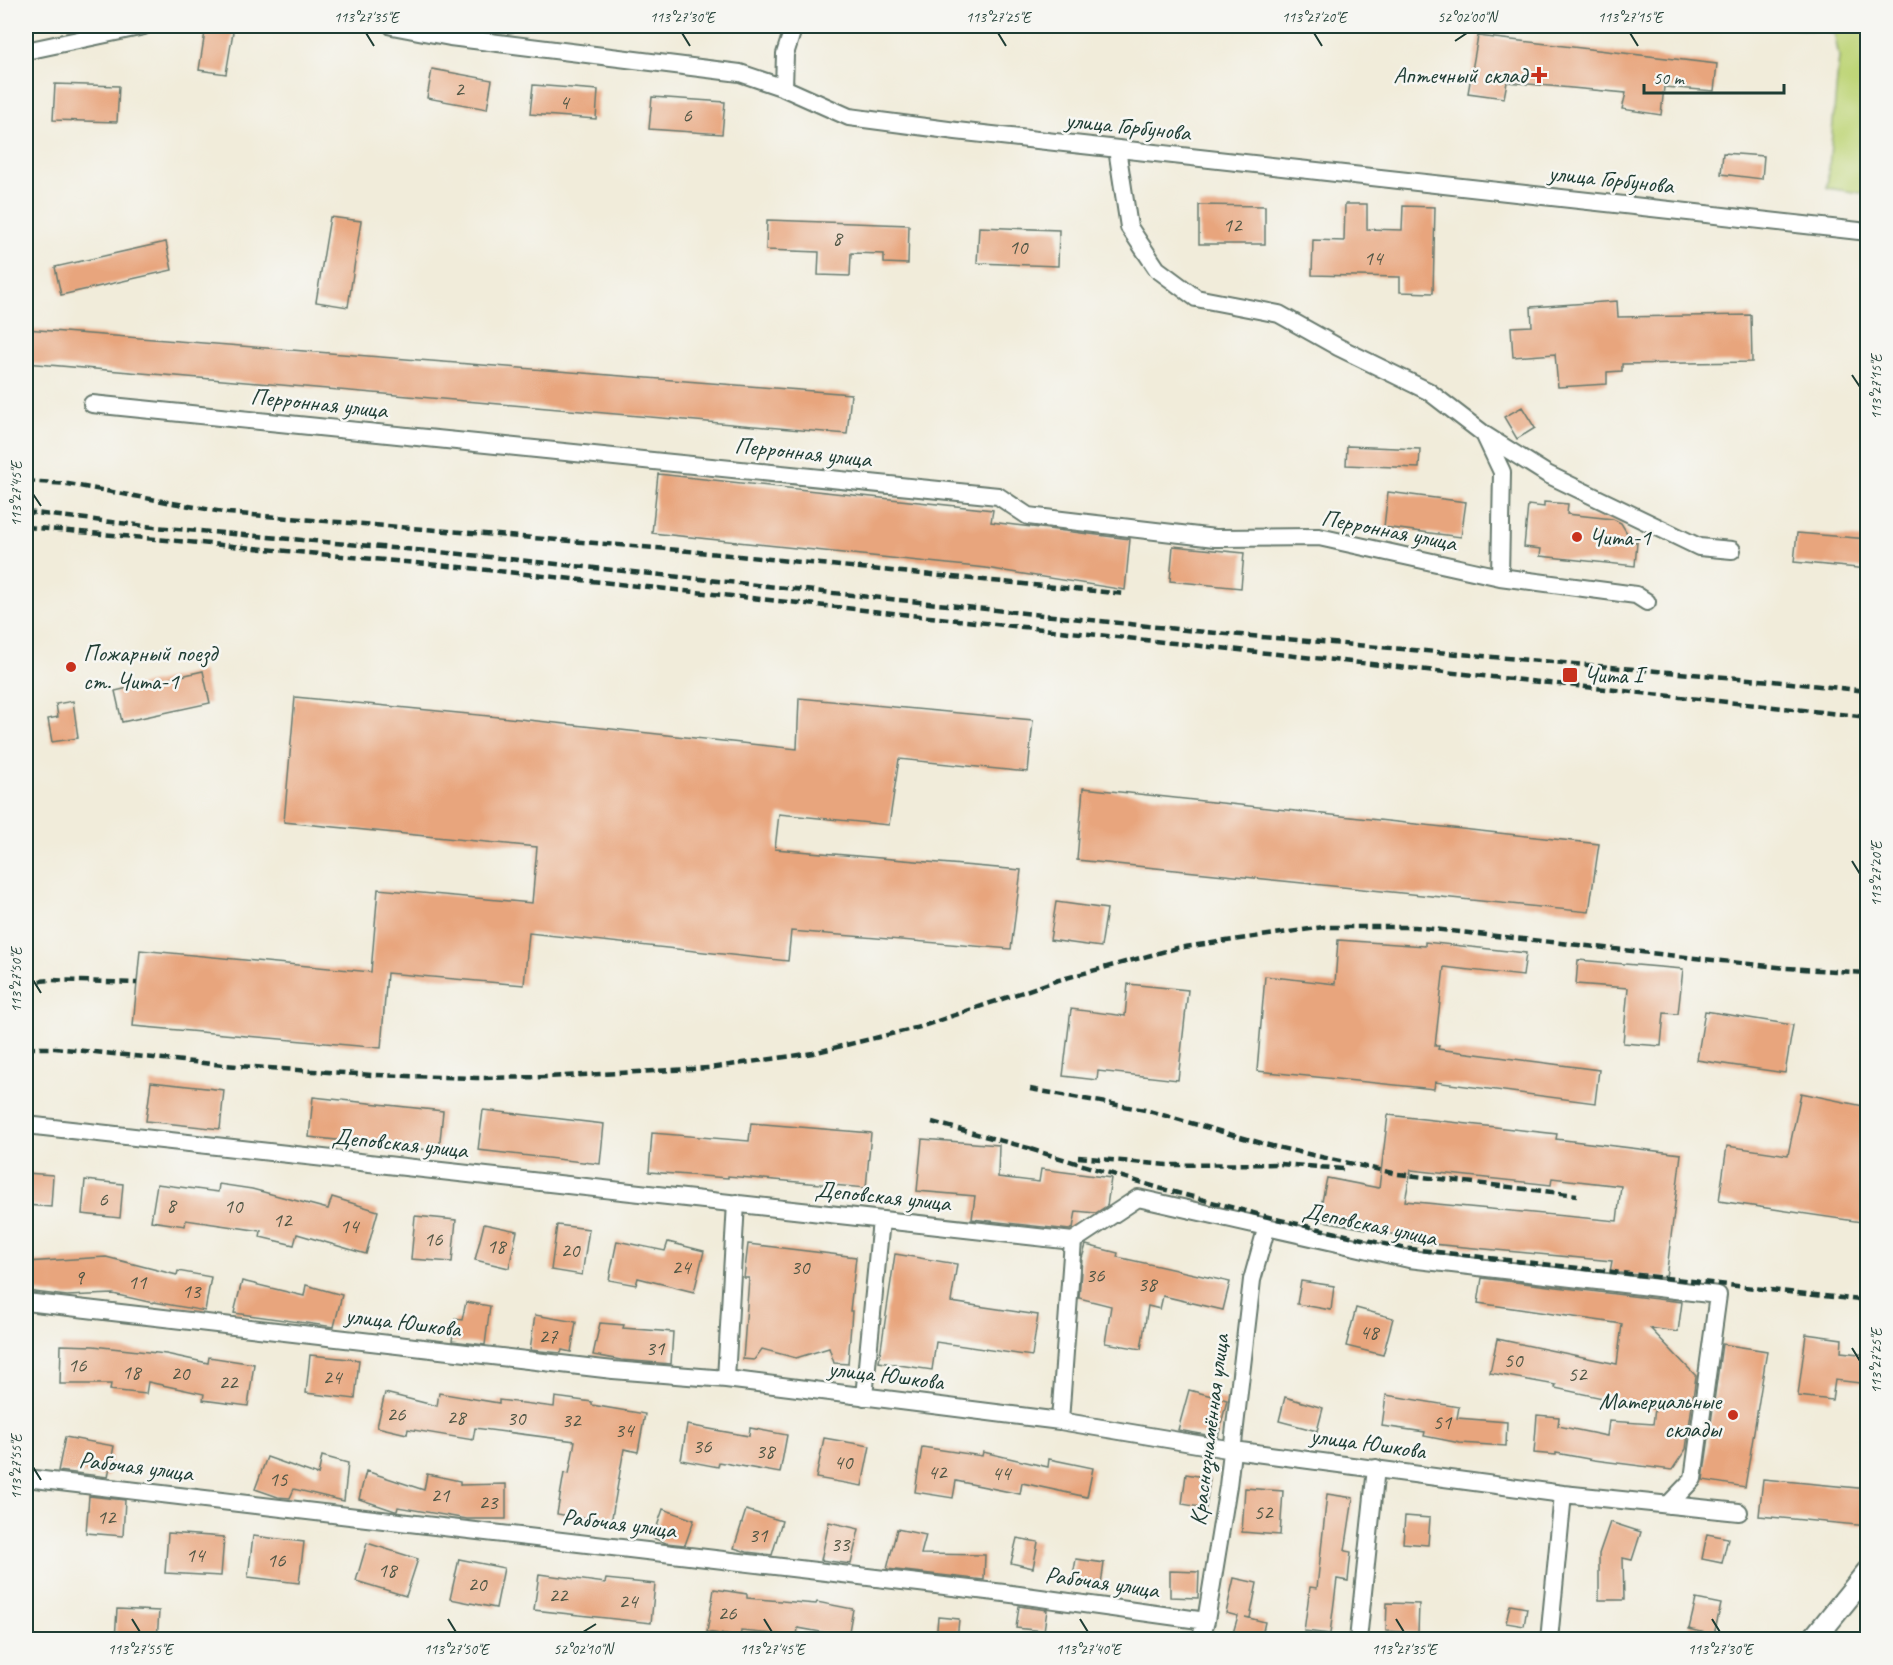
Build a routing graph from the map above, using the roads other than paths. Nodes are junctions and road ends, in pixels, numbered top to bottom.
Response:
1 (144, 26) edge
2 (392, 26) edge
3 (794, 26) edge
4 (26, 51) edge
5 (784, 88) junction
6 (1117, 149) junction
7 (1868, 232) edge
8 (92, 404) dead end
9 (1484, 434) junction
10 (1732, 550) dead end
11 (1500, 577) junction
12 (1647, 602) dead end
13 (26, 1125) edge
14 (736, 1203) junction
15 (881, 1220) junction
16 (1268, 1226) junction
17 (1073, 1241) junction
18 (26, 1302) edge
19 (726, 1379) junction
20 (864, 1397) junction
21 (1060, 1421) junction
22 (1233, 1449) junction
23 (1376, 1468) junction
24 (26, 1478) edge
25 (1563, 1494) junction
26 (1668, 1505) junction
27 (1739, 1512) dead end
28 (1868, 1572) edge
29 (1206, 1621) junction
30 (1200, 1640) edge
31 (1358, 1640) edge
32 (1549, 1640) edge
33 (1813, 1640) edge

1 - 4 street
2 - 5 street, улица Горбунова
3 - 5 street
5 - 6 street, улица Горбунова
6 - 7 street, улица Горбунова
6 - 9 street
8 - 11 street, Перронная улица
9 - 10 street
9 - 11 street
11 - 12 street, Перронная улица
13 - 14 street, Деповская улица
14 - 15 street, Деповская улица
14 - 19 street
15 - 17 street, Деповская улица
15 - 20 street
16 - 17 street, Деповская улица
16 - 22 street, Краснознамённая улица
16 - 26 street, Деповская улица
17 - 21 street
18 - 19 street, улица Юшкова
19 - 20 street, улица Юшкова
20 - 21 street, улица Юшкова
21 - 22 street, улица Юшкова
22 - 23 street, улица Юшкова
22 - 29 street, Краснознамённая улица
23 - 25 street, улица Юшкова
23 - 31 street
24 - 29 street, Рабочая улица
25 - 26 street, улица Юшкова
25 - 32 street
26 - 27 street, улица Юшкова
28 - 33 main road
29 - 30 street, Краснознамённая улица

